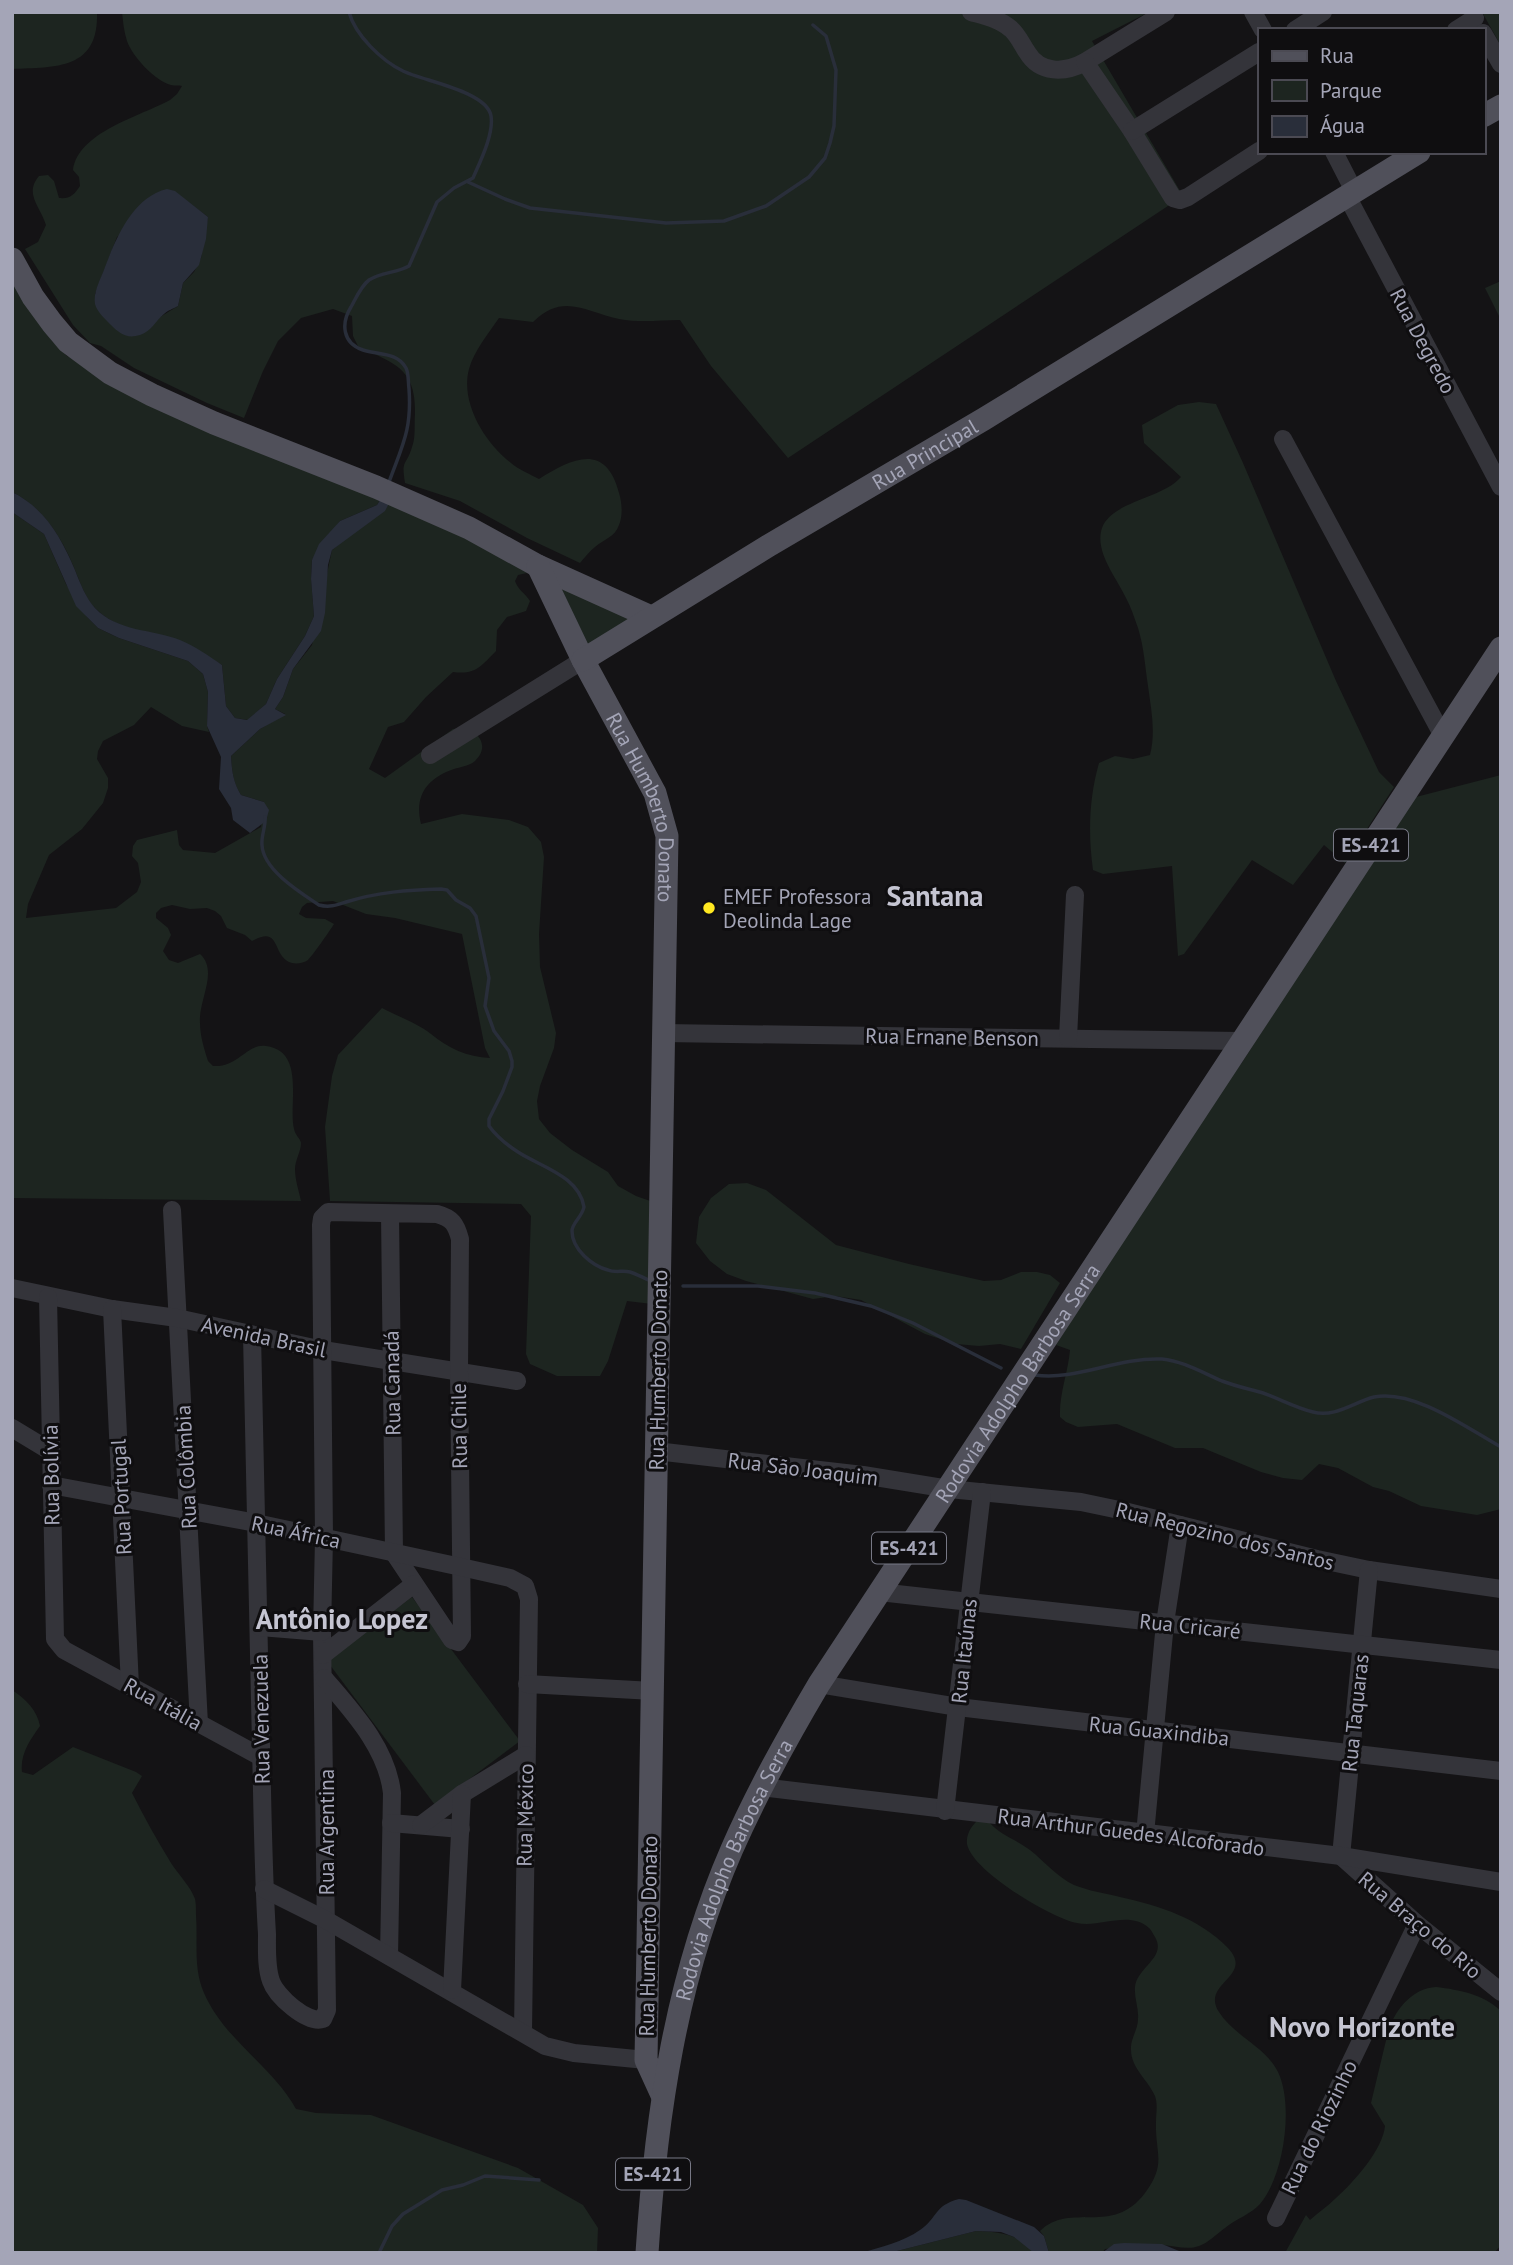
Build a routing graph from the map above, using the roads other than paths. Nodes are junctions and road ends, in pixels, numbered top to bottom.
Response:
1 (971, 12) edge
2 (1166, 12) edge
3 (1253, 12) edge
4 (1324, 12) edge
5 (1263, 28) edge
6 (1298, 28) edge
7 (1485, 35) edge
8 (1258, 53) edge
9 (1085, 62) junction
10 (1501, 64) edge
11 (1501, 106) edge
12 (1485, 115) edge
13 (1132, 131) junction
14 (1258, 152) edge
15 (1335, 154) edge
16 (1416, 154) edge
17 (1351, 193) junction
18 (12, 259) edge
19 (1283, 439) dead end
20 (1501, 487) edge
21 (538, 566) junction
22 (651, 617) junction
23 (1501, 648) edge
24 (583, 660) junction
25 (1443, 736) junction
26 (430, 755) dead end
27 (1075, 895) dead end
28 (663, 1034) junction
29 (1068, 1038) junction
30 (1241, 1041) junction
31 (172, 1210) dead end
32 (390, 1214) junction
33 (12, 1288) edge
34 (48, 1297) junction
35 (112, 1309) junction
36 (177, 1318) junction
37 (252, 1335) junction
38 (323, 1350) junction
39 (391, 1361) junction
40 (459, 1372) junction
41 (517, 1381) dead end
42 (12, 1428) edge
43 (50, 1451) junction
44 (656, 1451) junction
45 (51, 1485) junction
46 (949, 1489) junction
47 (982, 1492) junction
48 (122, 1499) junction
49 (188, 1512) junction
50 (256, 1523) junction
51 (1180, 1525) junction
52 (324, 1538) junction
53 (394, 1553) junction
54 (461, 1567) junction
55 (1369, 1570) junction
56 (414, 1584) junction
57 (1501, 1589) edge
58 (879, 1592) junction
59 (529, 1599) joint
60 (970, 1601) junction
61 (1165, 1623) junction
62 (260, 1627) junction
63 (322, 1632) junction
64 (1361, 1645) junction
65 (64, 1650) joint
66 (323, 1655) junction
67 (1501, 1660) edge
68 (324, 1678) junction
69 (527, 1684) junction
70 (819, 1684) junction
71 (130, 1686) junction
72 (653, 1691) junction
73 (958, 1707) junction
74 (199, 1724) junction
75 (1154, 1731) junction
76 (1351, 1752) junction
77 (526, 1755) junction
78 (261, 1758) junction
79 (1501, 1771) edge
80 (761, 1787) junction
81 (462, 1794) junction
82 (945, 1811) junction
83 (391, 1823) junction
84 (421, 1825) junction
85 (461, 1829) junction
86 (1145, 1834) junction
87 (1340, 1856) junction
88 (1501, 1882) edge
89 (264, 1889) junction
90 (326, 1920) junction
91 (1416, 1924) junction
92 (389, 1956) junction
93 (452, 1990) junction
94 (1501, 1992) edge
95 (327, 2010) joint
96 (523, 2031) junction
97 (646, 2060) junction
98 (663, 2095) junction
99 (1276, 2218) dead end
100 (647, 2253) edge

1 - 9 street
2 - 9 street
3 - 5 street
4 - 6 street
7 - 10 street
8 - 13 street
9 - 13 street
11 - 12 main road
13 - 14 street
15 - 17 street, Rua Degredo
16 - 17 main road, Rua Principal
17 - 20 street, Rua Degredo
17 - 22 main road, Rua Principal
18 - 21 main road
19 - 25 street
21 - 22 main road
21 - 24 main road, Rua Humberto Donato
22 - 24 main road, Rua Principal
23 - 25 main road, Rodovia Adolpho Barbosa Serra / ES-421
24 - 26 street, Rua Principal
24 - 28 main road, Rua Humberto Donato
25 - 30 main road, Rodovia Adolpho Barbosa Serra / ES-421
27 - 29 street
28 - 29 street, Rua Ernane Benson
28 - 44 main road, Rua Humberto Donato
29 - 30 street, Rua Ernane Benson
30 - 46 main road, Rodovia Adolpho Barbosa Serra / ES-421
31 - 36 street, Rua Colômbia
32 - 38 street, Rua Argentina
32 - 39 street, Rua Canadá
32 - 40 street, Rua Chile
33 - 34 street, Avenida Brasil
34 - 35 street, Avenida Brasil
34 - 43 street, Rua Bolívia
35 - 36 street, Avenida Brasil
35 - 48 street, Rua Portugal
36 - 37 street, Avenida Brasil
36 - 49 street, Rua Colômbia
37 - 38 street, Avenida Brasil
37 - 50 street, Rua Venezuela
38 - 39 street, Avenida Brasil
38 - 52 street, Rua Argentina
39 - 40 street, Avenida Brasil
39 - 53 street, Rua Canadá
40 - 41 street, Avenida Brasil
40 - 54 street, Rua Chile
42 - 43 street
43 - 45 street, Rua Bolívia
44 - 46 street, Rua São Joaquim
44 - 72 main road, Rua Humberto Donato
45 - 48 street, Rua África
45 - 65 street, Rua Bolívia
46 - 47 street, Rua Regozino dos Santos
46 - 58 main road, Rodovia Adolpho Barbosa Serra / ES-421
47 - 51 street, Rua Regozino dos Santos
47 - 60 street, Rua Itaúnas
48 - 49 street, Rua África
48 - 71 street, Rua Portugal
49 - 50 street, Rua África
49 - 74 street, Rua Colômbia
50 - 52 street, Rua África
50 - 62 street, Rua Venezuela
51 - 55 street, Rua Regozino dos Santos
51 - 61 street
52 - 53 street, Rua África
52 - 63 street, Rua Argentina
53 - 54 street, Rua África
53 - 56 street
54 - 56 street, Rua Chile
54 - 59 street, Rua África
55 - 57 street, Rua Regozino dos Santos
55 - 64 street, Rua Taquaras
56 - 66 street
58 - 60 street, Rua Cricaré
58 - 70 main road, Rodovia Adolpho Barbosa Serra / ES-421
59 - 69 street, Rua México
60 - 61 street, Rua Cricaré
60 - 73 street, Rua Itaúnas
61 - 64 street, Rua Cricaré
61 - 75 street
62 - 63 street
62 - 78 street, Rua Venezuela
63 - 66 street, Rua Argentina
64 - 67 street, Rua Cricaré
64 - 76 street, Rua Taquaras
65 - 71 street, Rua Itália
66 - 68 street, Rua Argentina
68 - 83 street
68 - 90 street, Rua Argentina
69 - 72 street
69 - 77 street, Rua México
70 - 73 street, Rua Guaxindiba
70 - 80 main road, Rodovia Adolpho Barbosa Serra / ES-421
71 - 74 street, Rua Itália
72 - 97 main road, Rua Humberto Donato
73 - 75 street, Rua Guaxindiba
73 - 82 street, Rua Itaúnas
74 - 78 street, Rua Itália
75 - 76 street, Rua Guaxindiba
75 - 86 street
76 - 79 street, Rua Guaxindiba
76 - 87 street, Rua Taquaras
77 - 81 street
77 - 96 street, Rua México
78 - 89 street, Rua Venezuela
80 - 82 street, Rua Arthur Guedes Alcoforado
80 - 98 main road, Rodovia Adolpho Barbosa Serra / ES-421
81 - 84 street
81 - 85 street
82 - 86 street, Rua Arthur Guedes Alcoforado
83 - 84 street
83 - 92 street
84 - 85 street
85 - 93 street
86 - 87 street, Rua Arthur Guedes Alcoforado
87 - 88 street, Rua Arthur Guedes Alcoforado
87 - 91 street, Rua Braço do Rio
89 - 90 street
89 - 95 street, Rua Venezuela
90 - 92 street
90 - 95 street, Rua Argentina
91 - 94 street, Rua Braço do Rio
91 - 99 street, Rua do Riozinho
92 - 93 street
93 - 96 street
96 - 97 street
97 - 98 main road, Rua Humberto Donato
98 - 100 main road, Rodovia Adolpho Barbosa Serra / ES-421

